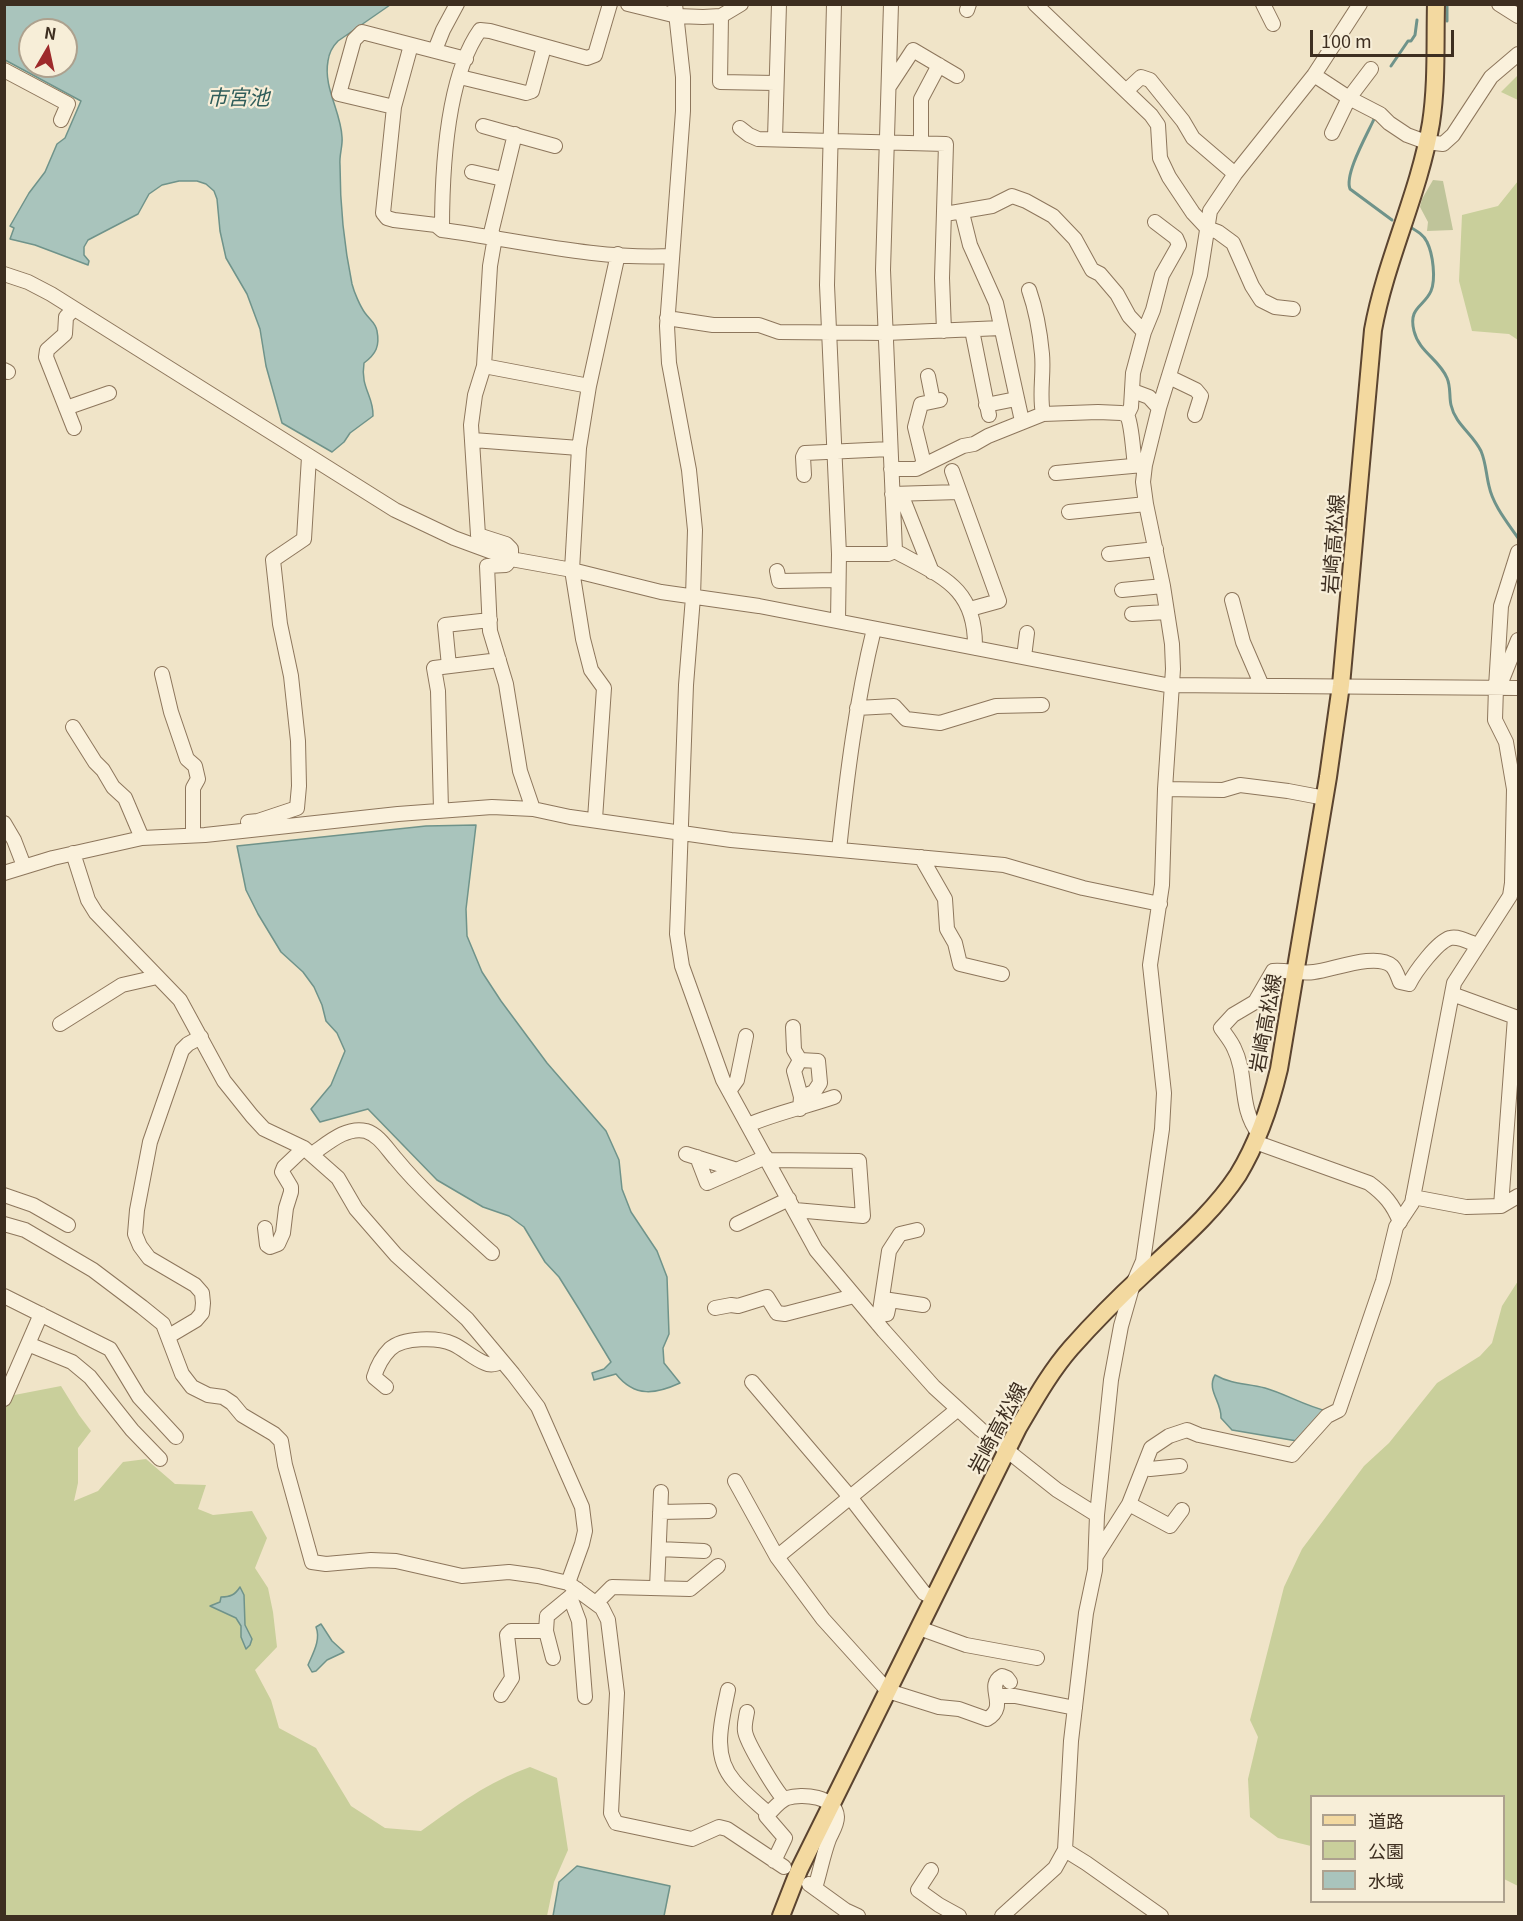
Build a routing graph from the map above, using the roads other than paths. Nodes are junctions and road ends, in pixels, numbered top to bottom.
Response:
1 (457, 4) edge
2 (610, 4) edge
3 (628, 4) edge
4 (741, 4) edge
5 (778, 4) edge
6 (834, 4) edge
7 (891, 4) edge
8 (1035, 4) edge
9 (1045, 4) edge
10 (1263, 4) edge
11 (1360, 4) edge
12 (1436, 4) edge
13 (1499, 4) edge
14 (676, 10) edge
15 (721, 16) junction
16 (1518, 16) edge
17 (1273, 24) dead end
18 (411, 45) junction
19 (544, 46) junction
20 (435, 50) junction
21 (1518, 54) edge
22 (466, 59) junction
23 (939, 65) junction
24 (1371, 69) dead end
25 (4, 70) edge
26 (1105, 70) junction
27 (1314, 75) junction
28 (957, 76) dead end
29 (460, 77) junction
30 (775, 83) junction
31 (889, 87) junction
32 (1127, 90) junction
33 (1348, 98) junction
34 (394, 107) junction
35 (61, 120) dead end
36 (483, 126) dead end
37 (740, 128) dead end
38 (1332, 133) dead end
39 (515, 134) junction
40 (775, 138) junction
41 (830, 140) junction
42 (887, 142) junction
43 (1426, 142) junction
44 (921, 143) junction
45 (555, 146) dead end
46 (472, 172) dead end
47 (1235, 174) junction
48 (503, 179) junction
49 (962, 213) junction
50 (945, 214) junction
51 (1155, 222) dead end
52 (1207, 228) junction
53 (442, 230) junction
54 (492, 237) junction
55 (618, 254) junction
56 (672, 256) junction
57 (4, 274) edge
58 (1029, 290) dead end
59 (74, 309) junction
60 (1293, 309) dead end
61 (668, 318) junction
62 (1002, 328) junction
63 (972, 330) junction
64 (944, 331) junction
65 (1144, 332) junction
66 (829, 333) junction
67 (886, 333) junction
68 (484, 366) junction
69 (928, 376) dead end
70 (1169, 377) junction
71 (590, 386) junction
72 (1133, 391) junction
73 (109, 393) dead end
74 (1016, 399) junction
75 (66, 408) junction
76 (1159, 408) junction
77 (1043, 414) junction
78 (1127, 415) junction
79 (1195, 416) dead end
80 (1022, 422) junction
81 (74, 428) dead end
82 (473, 440) junction
83 (579, 448) junction
84 (890, 448) junction
85 (834, 451) junction
86 (309, 457) junction
87 (924, 465) junction
88 (1140, 465) junction
89 (891, 469) junction
90 (952, 471) dead end
91 (1056, 473) dead end
92 (804, 476) dead end
93 (959, 492) junction
94 (896, 494) junction
95 (1146, 504) junction
96 (1069, 512) dead end
97 (1156, 549) junction
98 (895, 551) junction
99 (1518, 552) edge
100 (839, 554) junction
101 (1108, 554) dead end
102 (511, 559) junction
103 (572, 570) junction
104 (777, 571) dead end
105 (932, 572) junction
106 (837, 580) junction
107 (1163, 586) junction
108 (1122, 590) dead end
109 (693, 597) junction
110 (1232, 600) dead end
111 (970, 609) junction
112 (1167, 612) junction
113 (1132, 614) dead end
114 (490, 620) junction
115 (838, 621) junction
116 (874, 629) junction
117 (1027, 633) dead end
118 (1518, 640) edge
119 (975, 648) junction
120 (1024, 657) junction
121 (499, 660) junction
122 (449, 666) junction
123 (162, 674) dead end
124 (1341, 685) junction
125 (1172, 686) junction
126 (1263, 686) junction
127 (1498, 687) junction
128 (1518, 688) edge
129 (1042, 705) dead end
130 (857, 708) junction
131 (73, 727) dead end
132 (1165, 789) junction
133 (1325, 798) junction
134 (533, 809) junction
135 (441, 810) junction
136 (594, 819) junction
137 (4, 823) edge
138 (680, 834) junction
139 (199, 835) junction
140 (142, 838) junction
141 (839, 850) junction
142 (73, 853) junction
143 (921, 857) junction
144 (24, 866) junction
145 (4, 873) edge
146 (1160, 904) junction
147 (1477, 945) junction
148 (1295, 970) junction
149 (1002, 974) dead end
150 (157, 977) junction
151 (1452, 994) junction
152 (1517, 1018) edge
153 (60, 1024) dead end
154 (793, 1028) dead end
155 (746, 1036) dead end
156 (201, 1037) junction
157 (800, 1060) junction
158 (729, 1091) junction
159 (834, 1097) dead end
160 (800, 1103) junction
161 (748, 1125) junction
162 (1257, 1138) junction
163 (308, 1151) junction
164 (766, 1158) junction
165 (737, 1170) junction
166 (4, 1195) edge
167 (1518, 1196) edge
168 (1413, 1197) junction
169 (792, 1205) junction
170 (1501, 1206) junction
171 (1400, 1222) junction
172 (4, 1224) edge
173 (737, 1224) dead end
174 (68, 1225) dead end
175 (265, 1228) dead end
176 (917, 1230) dead end
177 (492, 1253) dead end
178 (1133, 1284) junction
179 (4, 1296) edge
180 (854, 1296) junction
181 (923, 1305) dead end
182 (715, 1308) dead end
183 (41, 1314) junction
184 (881, 1328) junction
185 (169, 1336) junction
186 (28, 1344) junction
187 (502, 1361) junction
188 (752, 1382) dead end
189 (386, 1387) dead end
190 (4, 1399) edge
191 (958, 1409) junction
192 (176, 1437) dead end
193 (1007, 1450) junction
194 (160, 1459) dead end
195 (1180, 1466) dead end
196 (1143, 1467) junction
197 (735, 1481) dead end
198 (661, 1492) dead end
199 (850, 1497) junction
200 (1129, 1504) junction
201 (1182, 1509) dead end
202 (660, 1512) junction
203 (709, 1512) dead end
204 (1097, 1515) junction
205 (659, 1549) junction
206 (704, 1551) dead end
207 (1095, 1556) junction
208 (777, 1557) junction
209 (718, 1566) dead end
210 (657, 1588) junction
211 (572, 1590) junction
212 (934, 1598) junction
213 (596, 1603) junction
214 (919, 1628) junction
215 (546, 1631) junction
216 (553, 1658) dead end
217 (1037, 1658) dead end
218 (1010, 1682) dead end
219 (728, 1690) dead end
220 (888, 1691) junction
221 (501, 1695) dead end
222 (997, 1696) junction
223 (585, 1697) dead end
224 (1075, 1708) junction
225 (747, 1712) dead end
226 (784, 1799) junction
227 (831, 1805) junction
228 (769, 1814) junction
229 (1065, 1850) junction
230 (931, 1870) dead end
231 (781, 1917) edge
232 (858, 1917) edge
233 (959, 1917) edge
234 (1002, 1917) edge
235 (1161, 1917) edge

1 - 20 street
2 - 19 street
3 - 14 street
4 - 15 street
5 - 30 street
6 - 41 street
7 - 31 street
8 - 26 street
9 - 26 street
10 - 17 street
11 - 27 street
12 - 43 main road, 岩崎高松線
13 - 16 street
14 - 15 street
14 - 56 street
15 - 30 street
18 - 20 street
18 - 34 street
18 - 34 street
19 - 22 street
19 - 29 street
20 - 22 street
21 - 43 street
22 - 29 street
23 - 28 street
23 - 31 street
23 - 44 street
24 - 33 street
25 - 35 street
26 - 32 street
27 - 33 street
27 - 47 street
29 - 53 street
30 - 40 street
31 - 42 street
32 - 47 street
32 - 52 street
33 - 38 street
33 - 43 street
34 - 53 street
36 - 39 street
37 - 40 street
39 - 45 street
39 - 48 street
40 - 41 street
41 - 42 street
41 - 66 street
42 - 44 street
42 - 67 street
43 - 124 main road, 岩崎高松線
44 - 50 street
46 - 48 street
47 - 52 street
48 - 54 street
49 - 50 street
49 - 62 street
49 - 65 street
50 - 64 street
51 - 65 street
52 - 60 street
52 - 70 street
53 - 54 street
54 - 55 street
54 - 68 street
55 - 56 street
55 - 71 street
56 - 61 street
57 - 59 street
58 - 77 street
59 - 75 street
59 - 86 street
61 - 66 street
61 - 109 street
62 - 63 street
62 - 74 street
63 - 64 street
63 - 74 street
64 - 67 street
65 - 72 street
66 - 67 street
66 - 85 street
67 - 84 street
68 - 71 street
68 - 82 street
69 - 87 street
70 - 76 street
70 - 79 street
71 - 83 street
72 - 76 street
72 - 78 street
73 - 75 street
74 - 80 street
75 - 81 street
76 - 88 street
77 - 78 street
77 - 80 street
78 - 88 street
80 - 87 street
82 - 83 street
82 - 102 street
83 - 103 street
84 - 85 street
84 - 89 street
85 - 92 street
85 - 100 street
86 - 102 street
86 - 139 street
87 - 89 street
88 - 91 street
88 - 95 street
89 - 94 street
90 - 93 street
93 - 94 street
93 - 111 street
94 - 98 street
94 - 105 street
95 - 96 street
95 - 97 street
97 - 101 street
97 - 107 street
98 - 100 street
98 - 105 street
99 - 127 street
100 - 106 street
102 - 103 street
102 - 114 street
103 - 109 street
103 - 136 street
104 - 106 street
105 - 111 street
106 - 115 street
107 - 108 street
107 - 112 street
109 - 115 street
109 - 138 street
110 - 126 street
111 - 119 street
112 - 113 street
112 - 125 street
114 - 121 street
114 - 122 street
115 - 116 street
116 - 119 street
116 - 130 street
117 - 120 street
118 - 127 street
119 - 120 street
120 - 125 street
121 - 122 street
121 - 134 street
122 - 135 street
123 - 139 street
124 - 126 street
124 - 127 street
124 - 133 main road, 岩崎高松線
125 - 126 street
125 - 132 street
127 - 128 street
127 - 147 street
129 - 130 street
130 - 141 street
131 - 140 street
132 - 133 street
132 - 146 street
133 - 148 main road, 岩崎高松線
134 - 135 street
134 - 136 street
135 - 139 street
136 - 138 street
137 - 144 street
138 - 141 street
138 - 158 street
139 - 140 street
140 - 142 street
141 - 143 street
142 - 144 street
142 - 150 street
143 - 146 street
143 - 149 street
144 - 145 street
146 - 178 street
147 - 148 street
147 - 151 street
148 - 162 main road, 岩崎高松線
148 - 162 street
150 - 153 street
150 - 156 street
151 - 152 street
151 - 168 street
152 - 170 street
154 - 157 street
155 - 158 street
156 - 163 street
156 - 185 street
157 - 160 street
157 - 160 street
158 - 161 street
159 - 160 street
160 - 161 street
161 - 164 street
162 - 171 street
162 - 178 main road, 岩崎高松線
163 - 175 street
163 - 177 street
163 - 187 street
164 - 165 street
164 - 169 street
164 - 169 street
165 - 165 street
166 - 174 street
167 - 170 street
168 - 170 street
168 - 171 street
169 - 173 street
169 - 180 street
171 - 196 street
172 - 185 street
176 - 184 street
178 - 193 main road, 岩崎高松線
178 - 204 street
179 - 183 street
180 - 182 street
180 - 184 street
181 - 184 street
183 - 186 street
183 - 192 street
184 - 191 street
185 - 211 street
186 - 190 street
186 - 194 street
187 - 189 street
187 - 211 street
188 - 199 street
191 - 193 street
191 - 199 street
193 - 204 street
193 - 212 main road, 岩崎高松線
195 - 196 street
196 - 200 street
197 - 208 street
198 - 202 street
199 - 208 street
199 - 212 street
200 - 201 street
200 - 207 street
202 - 203 street
202 - 205 street
204 - 207 street
205 - 206 street
205 - 210 street
207 - 224 street
208 - 220 street
209 - 210 street
210 - 213 street
211 - 213 street
211 - 215 street
211 - 223 street
212 - 214 main road, 岩崎高松線
213 - 228 street
214 - 217 street
214 - 220 main road, 岩崎高松線
215 - 216 street
215 - 221 street
218 - 222 street
219 - 228 street
220 - 222 street
220 - 227 main road, 岩崎高松線
222 - 224 street
224 - 229 street
225 - 226 street
226 - 227 street
226 - 228 street
227 - 231 main road, 岩崎高松線
227 - 232 street
229 - 234 street
229 - 235 street
230 - 233 street

